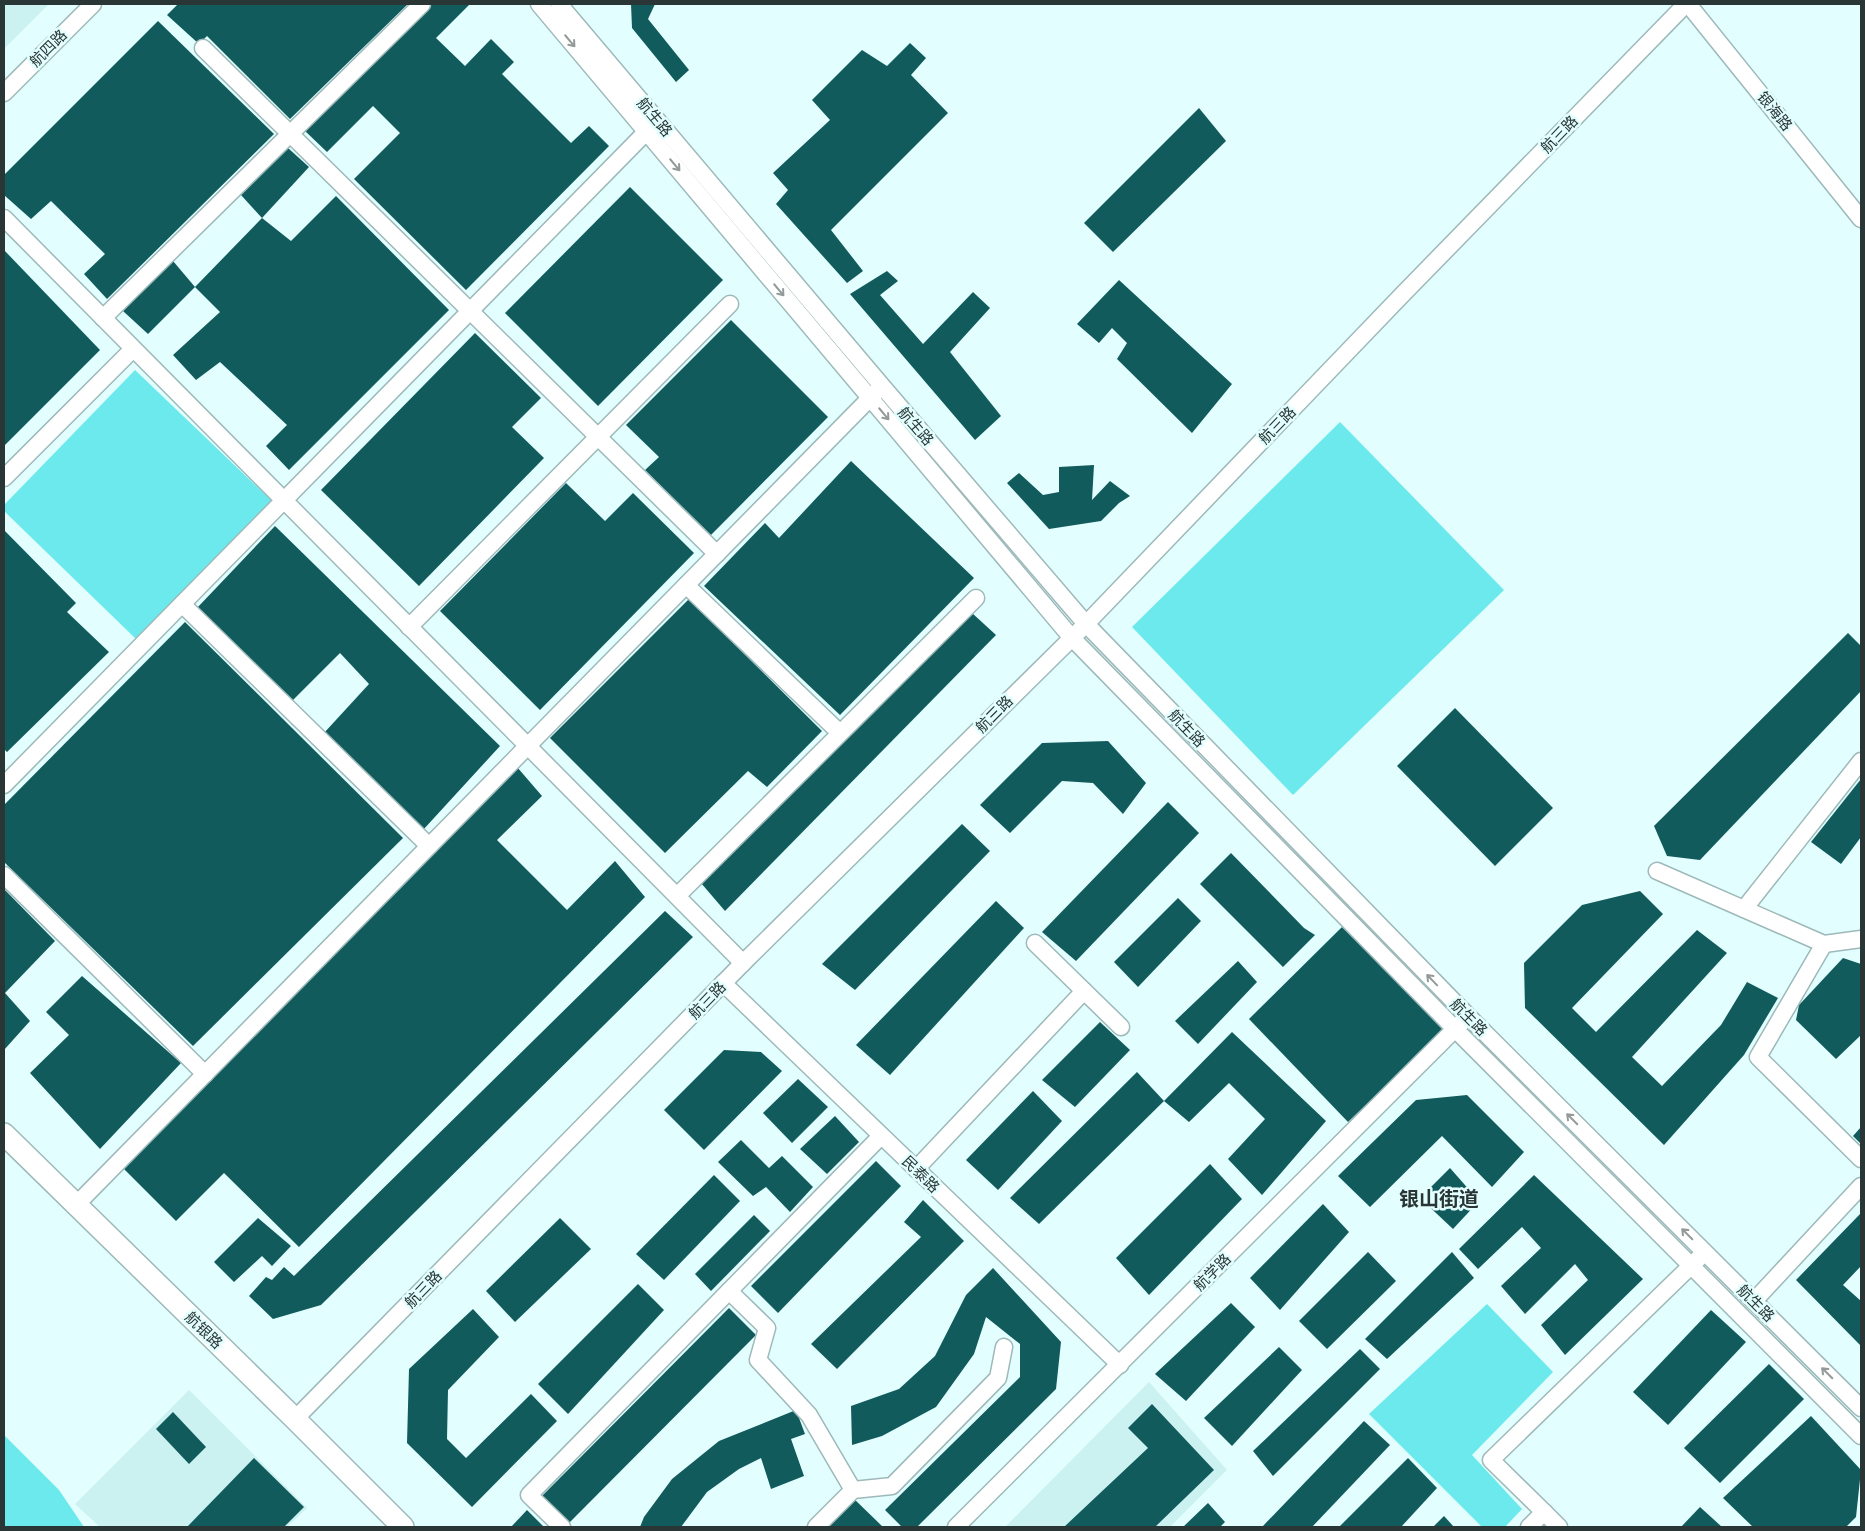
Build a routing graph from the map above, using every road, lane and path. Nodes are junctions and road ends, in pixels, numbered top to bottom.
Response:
1 (93, 4) edge
2 (422, 4) edge
3 (539, 4) edge
4 (559, 4) edge
5 (1687, 4) edge
6 (203, 48) dead end
7 (4, 93) edge
8 (652, 126) junction
9 (290, 134) junction
10 (4, 218) edge
11 (1861, 219) edge
12 (730, 304) dead end
13 (470, 311) junction
14 (103, 318) junction
15 (134, 349) junction
16 (882, 386) junction
17 (870, 398) junction
18 (598, 437) junction
19 (4, 478) edge
20 (284, 500) junction
21 (717, 554) junction
22 (686, 585) junction
23 (976, 598) dead end
24 (182, 604) junction
25 (1086, 624) junction
26 (409, 627) junction
27 (1071, 637) junction
28 (840, 733) junction
29 (528, 746) junction
30 (1861, 761) edge
31 (4, 785) edge
32 (429, 846) junction
33 (1657, 871) dead end
34 (4, 875) edge
35 (677, 896) junction
36 (1744, 909) junction
37 (1861, 939) edge
38 (1035, 943) dead end
39 (1824, 944) junction
40 (743, 963) junction
41 (723, 983) junction
42 (1084, 991) junction
43 (1468, 1016) junction
44 (1121, 1027) dead end
45 (1455, 1029) junction
46 (204, 1074) junction
47 (4, 1134) edge
48 (882, 1136) junction
49 (1861, 1159) edge
50 (916, 1169) junction
51 (1861, 1186) edge
52 (76, 1205) junction
53 (1705, 1252) junction
54 (1691, 1266) junction
55 (729, 1291) junction
56 (1754, 1301) junction
57 (1004, 1347) dead end
58 (1120, 1365) junction
59 (1861, 1408) edge
60 (295, 1419) junction
61 (1861, 1436) edge
62 (853, 1490) junction
63 (1544, 1512) junction
64 (403, 1527) edge
65 (562, 1527) edge
66 (816, 1527) edge
67 (956, 1527) edge
68 (1529, 1527) edge
69 (1559, 1527) edge

1 - 7 street, 航四路
2 - 9 street
3 -> 8 street
4 - 8 street, 航生路
5 - 11 street, 银海路
5 - 25 street, 航三路
6 - 9 street
8 - 13 street
8 - 16 street, 航生路
8 -> 17 street
9 - 13 street
9 - 14 street
10 - 14 street
12 - 18 street
13 - 18 street
13 - 20 street
14 - 15 street
15 - 19 street
15 - 20 street
16 - 17 street
16 - 25 street, 航生路
17 - 21 street
17 -> 27 street
18 - 21 street
18 - 26 street
20 - 24 street
20 - 26 street
21 - 22 street
22 - 28 street
22 - 29 street
23 - 28 street
24 - 31 street
24 - 32 street
25 - 27 street, 航三路
43 -> 25 street, 航生路
26 - 29 street
27 - 40 street, 航三路
27 - 45 street
28 - 35 street
29 - 32 street
29 - 35 street
30 - 36 street
32 - 46 street
33 - 36 street
34 - 46 street
35 - 40 street
36 - 39 street
37 - 39 street
38 - 42 street
39 - 49 street
40 - 41 street, 航三路
41 - 48 street, 民泰路
41 - 60 street, 航三路
42 - 44 street
42 - 50 street
43 - 45 street, 航学路
53 -> 43 street, 航生路
45 - 54 street
45 - 58 street, 航学路
46 - 52 street
47 - 52 main road, 航银路
48 - 50 street, 民泰路
48 - 55 street
50 - 58 street, 民泰路
51 - 56 street
52 - 60 main road, 航银路
53 - 54 street
53 - 56 street, 航生路
54 - 61 street
54 - 63 street
55 - 62 street
55 - 65 street
59 -> 56 street, 航生路
57 - 62 street
58 - 67 street, 航学路
60 - 64 main road, 航银路
62 - 66 street
63 - 68 street
63 - 69 street

